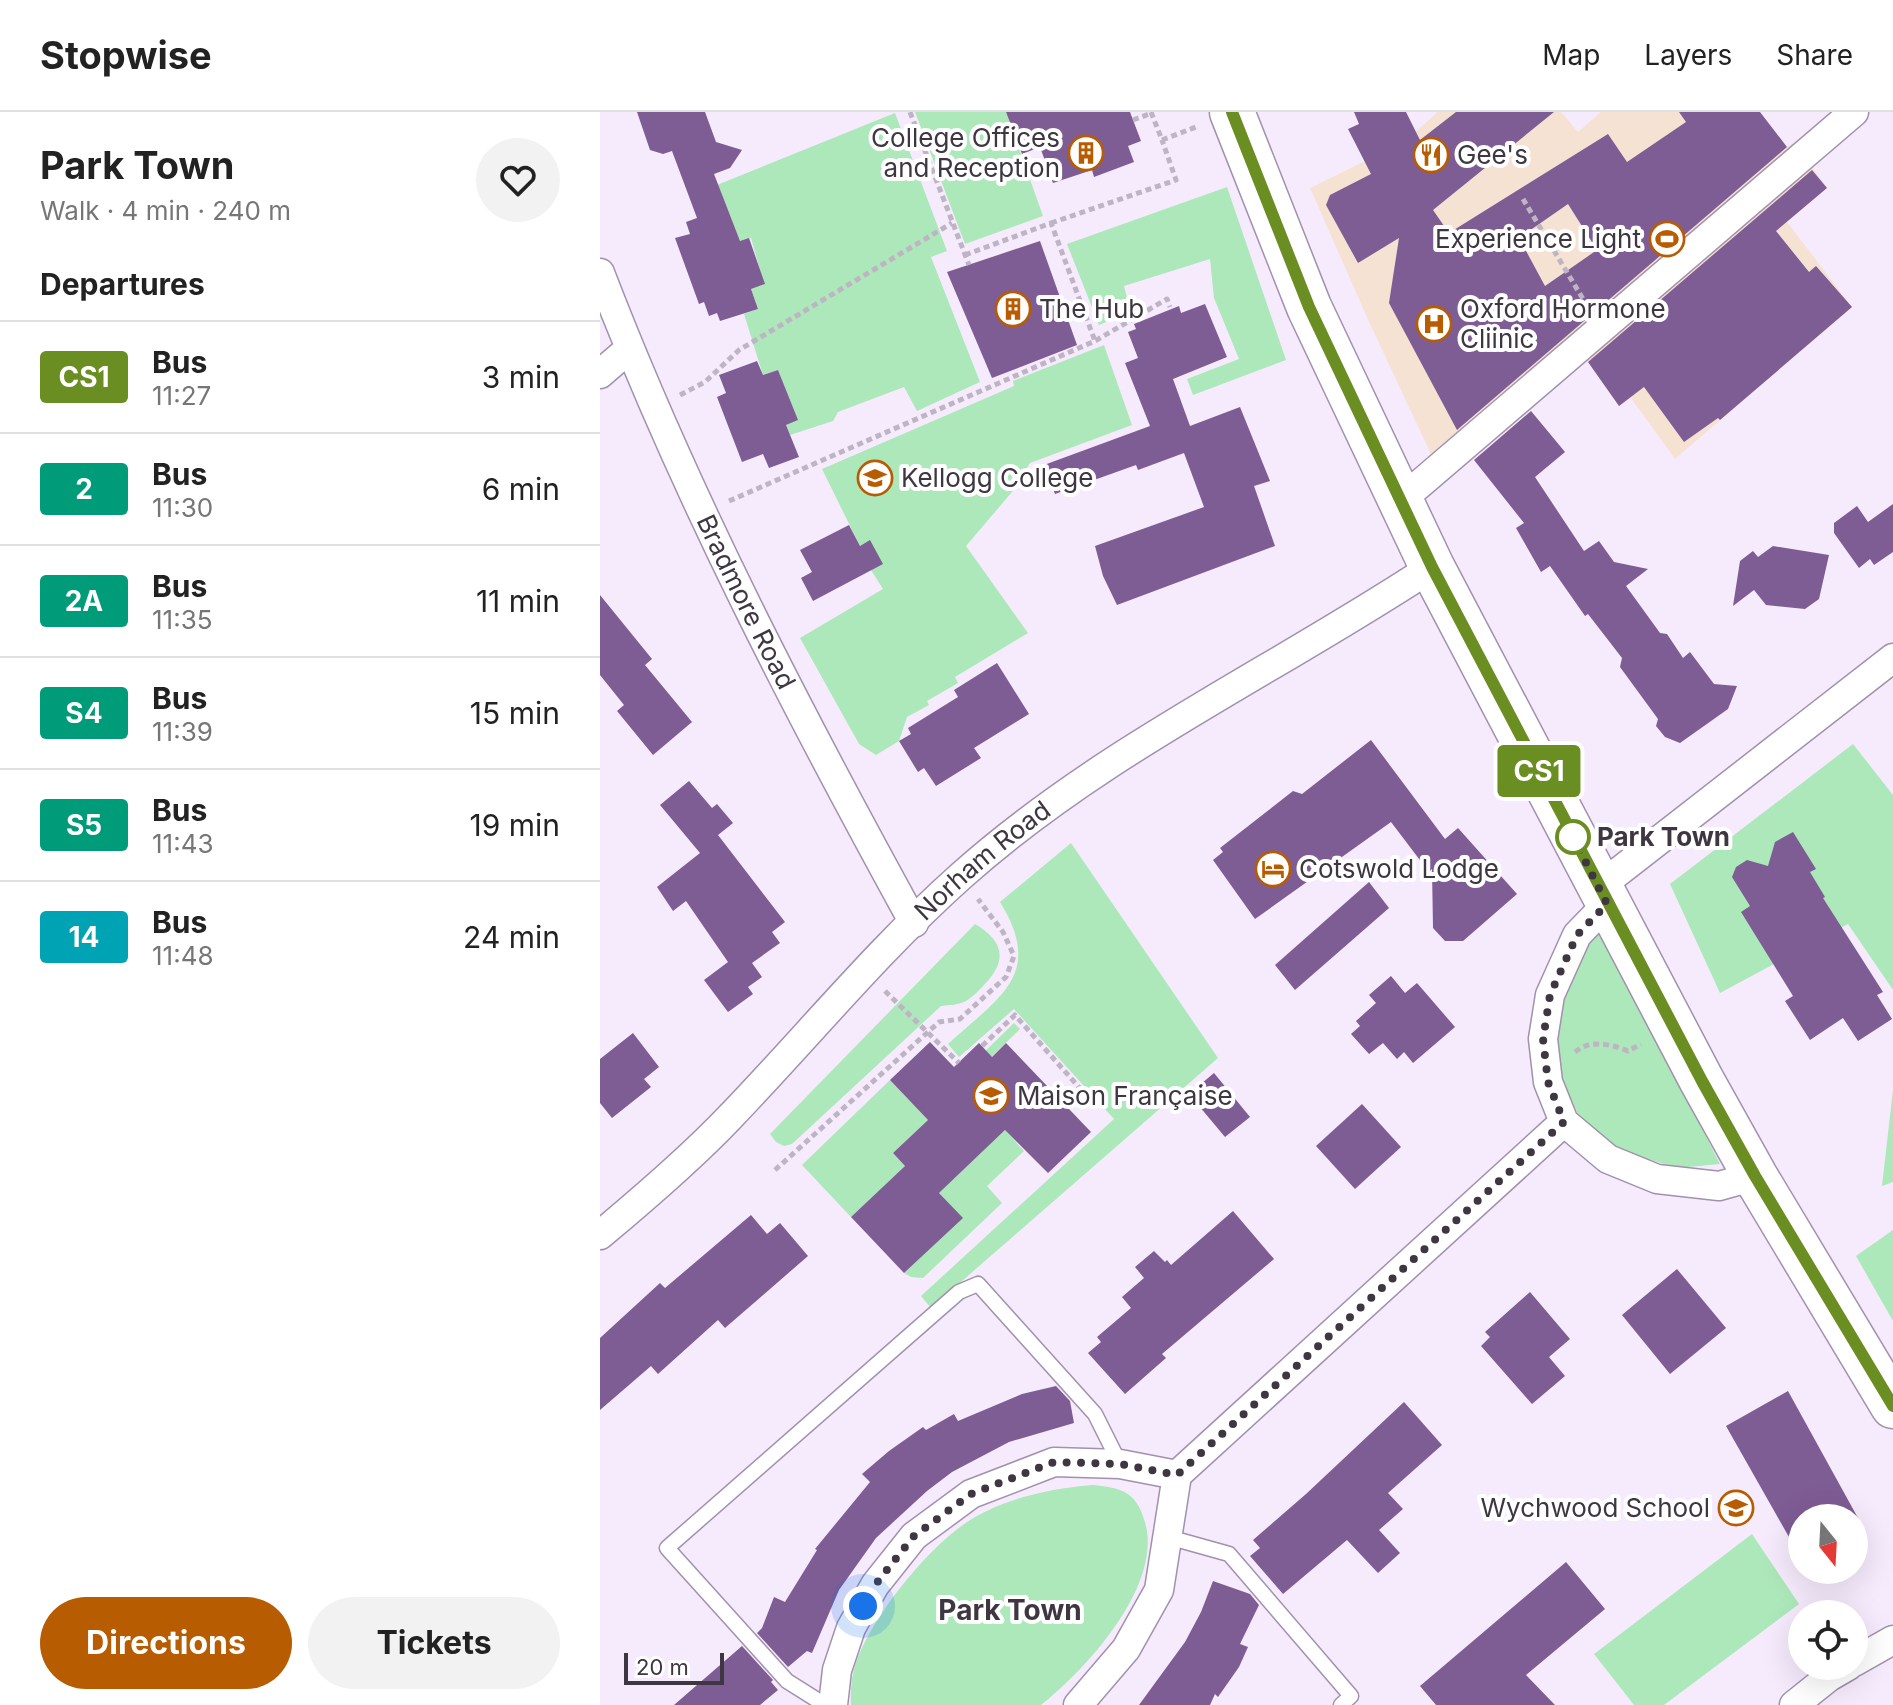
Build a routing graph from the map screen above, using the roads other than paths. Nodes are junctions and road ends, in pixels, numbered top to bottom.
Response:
1 (1854, 112) edge
2 (1219, 118) edge
3 (600, 273) edge
4 (629, 349) junction
5 (600, 374) edge
6 (1400, 501) junction
7 (1432, 567) junction
8 (1893, 658) edge
9 (1603, 896) junction
10 (914, 923) junction
11 (1564, 1122) junction
12 (1755, 1176) junction
13 (600, 1235) edge
14 (1893, 1406) edge
15 (1120, 1464) junction
16 (1177, 1475) junction
17 (1168, 1537) junction
18 (1893, 1640) edge
19 (1868, 1654) edge
20 (1825, 1680) edge
21 (825, 1705) edge
22 (833, 1705) edge
23 (1078, 1705) edge
24 (1341, 1705) edge
25 (1794, 1705) edge

1 - 6 street
2 - 6 main road
3 - 4 street, Bradmore Road
4 - 5 street
4 - 10 street, Bradmore Road
6 - 7 main road
7 - 9 main road
7 - 10 street, Norham Road
8 - 9 street
9 - 11 street
9 - 12 main road
10 - 13 street, Norham Road
11 - 12 street
11 - 16 street
12 - 14 main road
15 - 16 street
15 - 21 lane
15 - 22 street
16 - 17 street
17 - 23 street
17 - 24 lane
18 - 19 street
20 - 25 street

